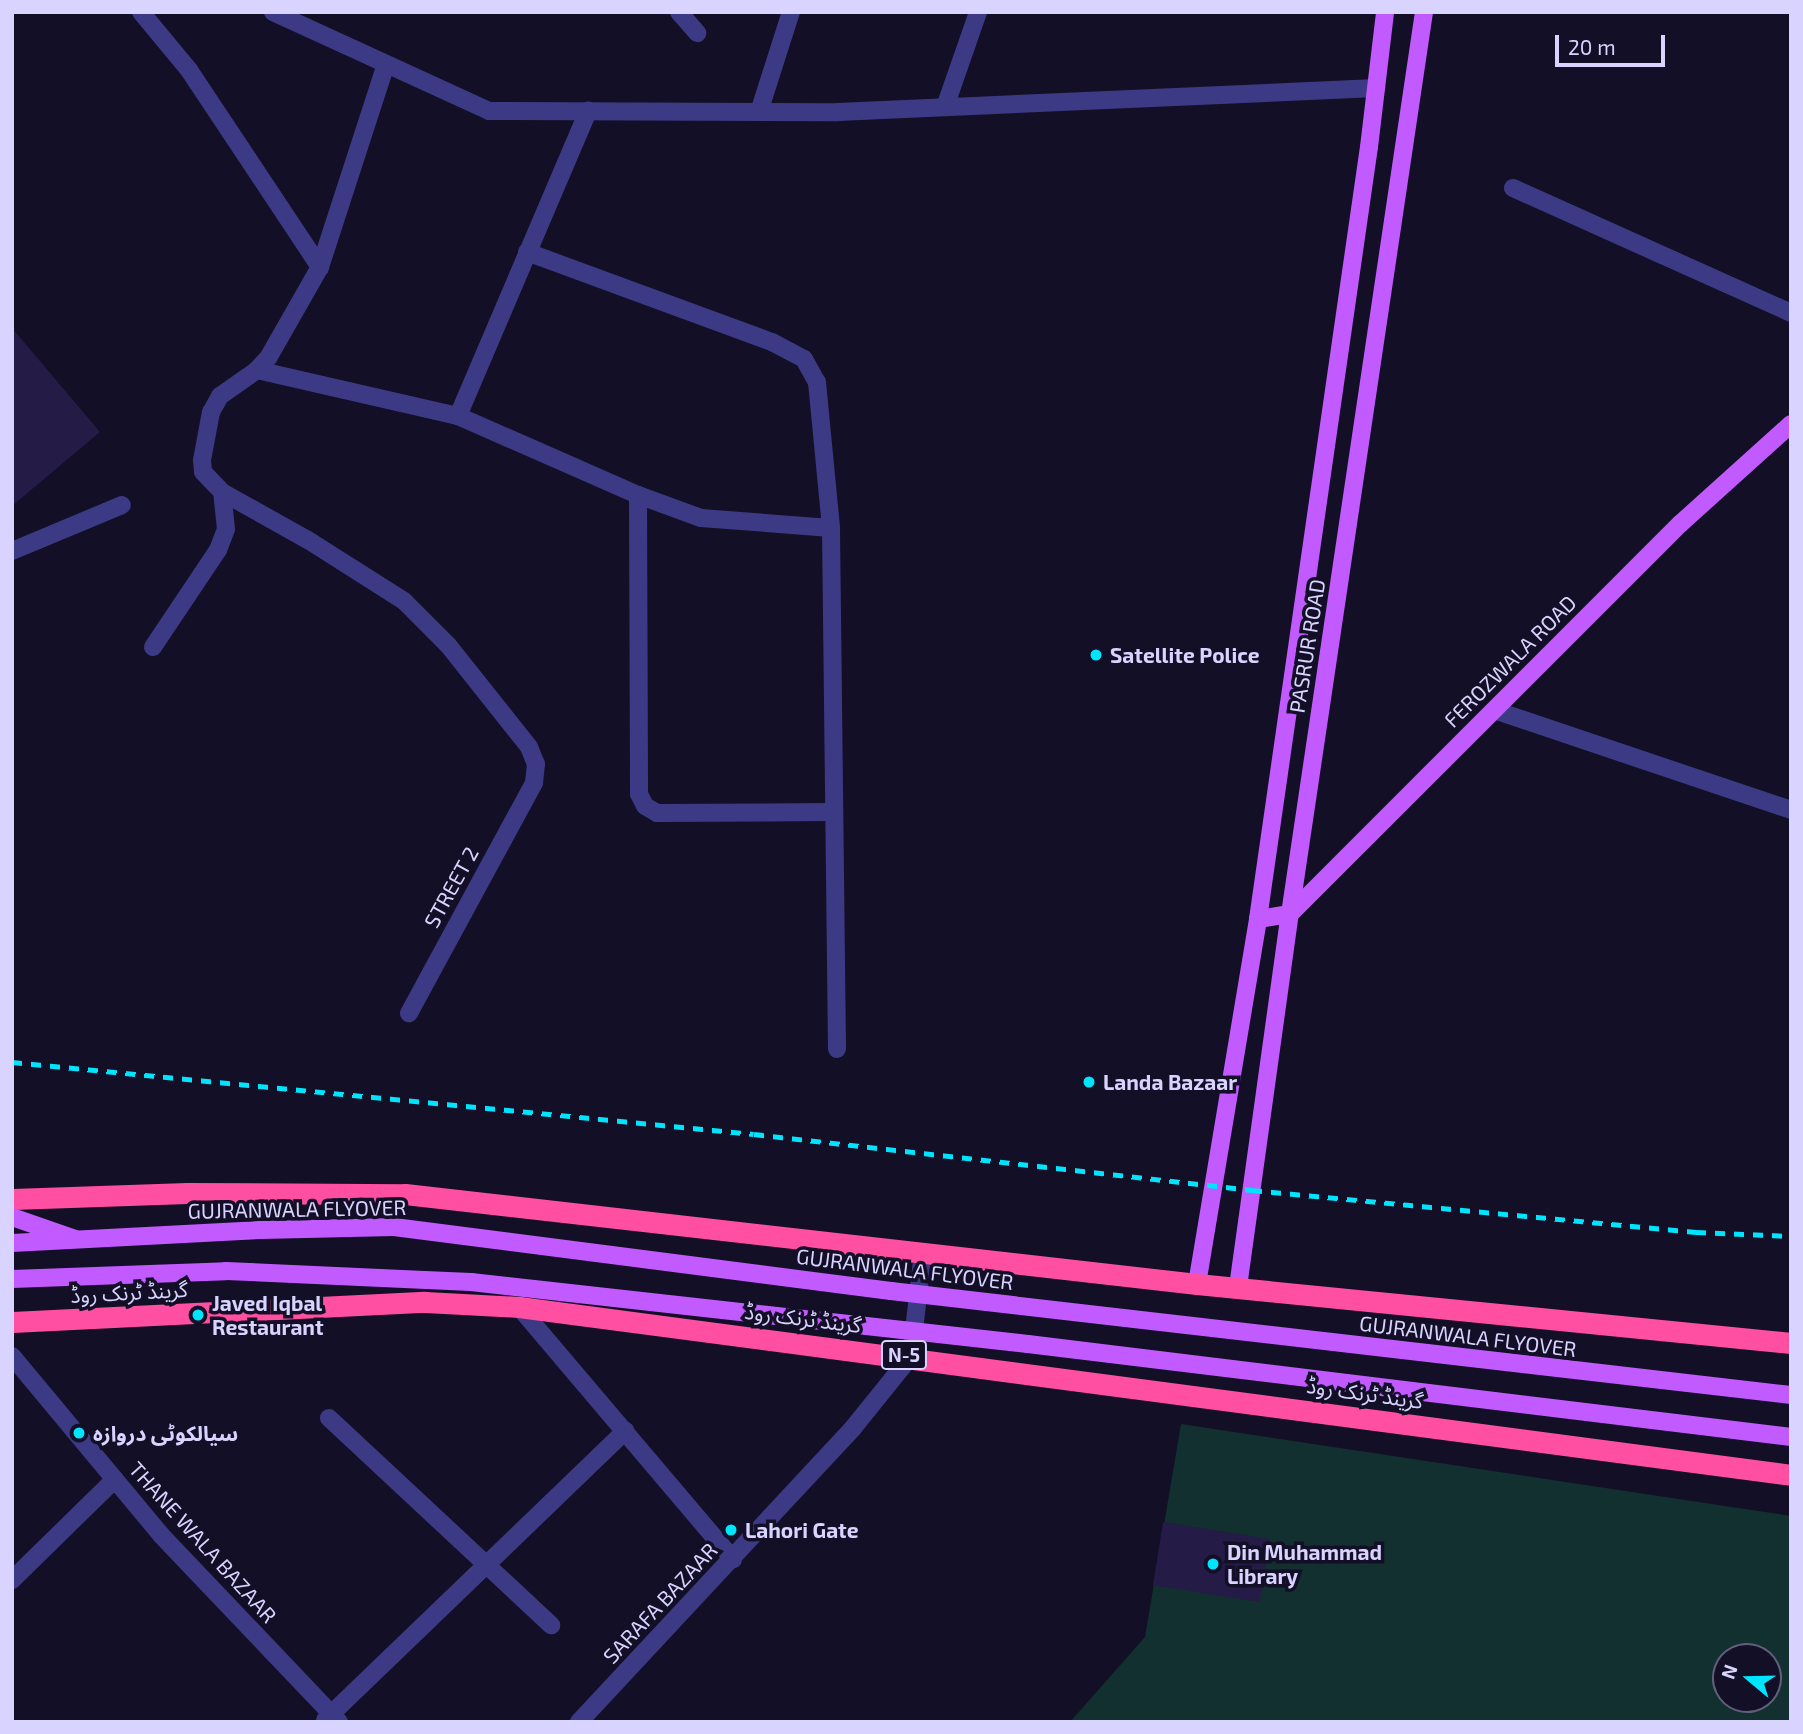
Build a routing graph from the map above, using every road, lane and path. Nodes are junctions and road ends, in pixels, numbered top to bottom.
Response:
1 (141, 12) edge
2 (273, 12) edge
3 (679, 12) edge
4 (791, 12) edge
5 (978, 12) edge
6 (1385, 12) edge
7 (1424, 12) edge
8 (299, 17) edge
9 (697, 33) dead end
10 (386, 64) junction
11 (1376, 88) junction
12 (945, 107) junction
13 (589, 111) junction
14 (759, 112) junction
15 (1513, 188) dead end
16 (527, 252) junction
17 (320, 267) junction
18 (1791, 313) edge
19 (257, 370) junction
20 (458, 416) junction
21 (1791, 424) edge
22 (222, 492) junction
23 (638, 495) junction
24 (122, 505) dead end
25 (831, 528) junction
26 (12, 551) edge
27 (153, 648) dead end
28 (1494, 710) junction
29 (1791, 810) edge
30 (834, 812) junction
31 (1290, 914) junction
32 (1258, 919) junction
33 (409, 1013) dead end
34 (837, 1049) dead end
35 (12, 1199) edge
36 (12, 1217) edge
37 (76, 1240) junction
38 (12, 1243) edge
39 (923, 1253) junction
40 (12, 1279) edge
41 (1197, 1284) junction
42 (1238, 1287) junction
43 (519, 1307) junction
44 (12, 1322) edge
45 (1791, 1343) edge
46 (12, 1356) edge
47 (911, 1356) junction
48 (1791, 1395) edge
49 (329, 1418) dead end
50 (625, 1432) junction
51 (1791, 1437) edge
52 (1791, 1475) edge
53 (115, 1479) junction
54 (733, 1559) junction
55 (487, 1564) junction
56 (12, 1580) edge
57 (551, 1625) dead end
58 (331, 1719) edge
59 (579, 1722) edge

1 - 17 street
2 - 8 street
3 - 9 street
4 - 14 street
5 - 12 street
6 - 11 main road, PASRUR ROAD
7 - 31 main road, PASRUR ROAD
8 - 10 street
10 - 13 street
10 - 17 street
11 - 12 street
11 - 32 main road, PASRUR ROAD
12 - 14 street
13 - 14 street
13 - 16 street
15 - 18 street
16 - 20 street
16 - 25 street
17 - 19 street
19 - 20 street
19 - 22 street
20 - 23 street
21 - 28 main road, FEROZWALA ROAD
22 - 27 street
22 - 33 street, STREET 2
23 - 25 street
23 - 30 street
24 - 26 street
25 - 30 street
28 - 29 street
28 - 31 main road, FEROZWALA ROAD
30 - 34 street
31 - 32 main road
31 - 42 main road, PASRUR ROAD
32 - 41 main road, PASRUR ROAD
35 - 39 highway
36 - 37 main road
37 - 38 main road, GUJRANWALA FLYOVER, bridge
37 - 48 main road, GUJRANWALA FLYOVER, bridge
39 - 41 highway
39 - 47 street
40 - 51 main road, bridge
41 - 42 highway
42 - 45 highway
43 - 44 highway, گرینڈ ٹرنک روڈ / N-5
43 - 47 highway, گرینڈ ٹرنک روڈ / N-5
43 - 50 street
46 - 53 street, THANE WALA BAZAAR
47 - 52 highway, گرینڈ ٹرنک روڈ / N-5
47 - 54 street, SARAFA BAZAAR
49 - 55 street
50 - 54 street
50 - 55 street
53 - 56 street
53 - 58 street, THANE WALA BAZAAR
54 - 59 street, SARAFA BAZAAR
55 - 57 street
55 - 58 street

